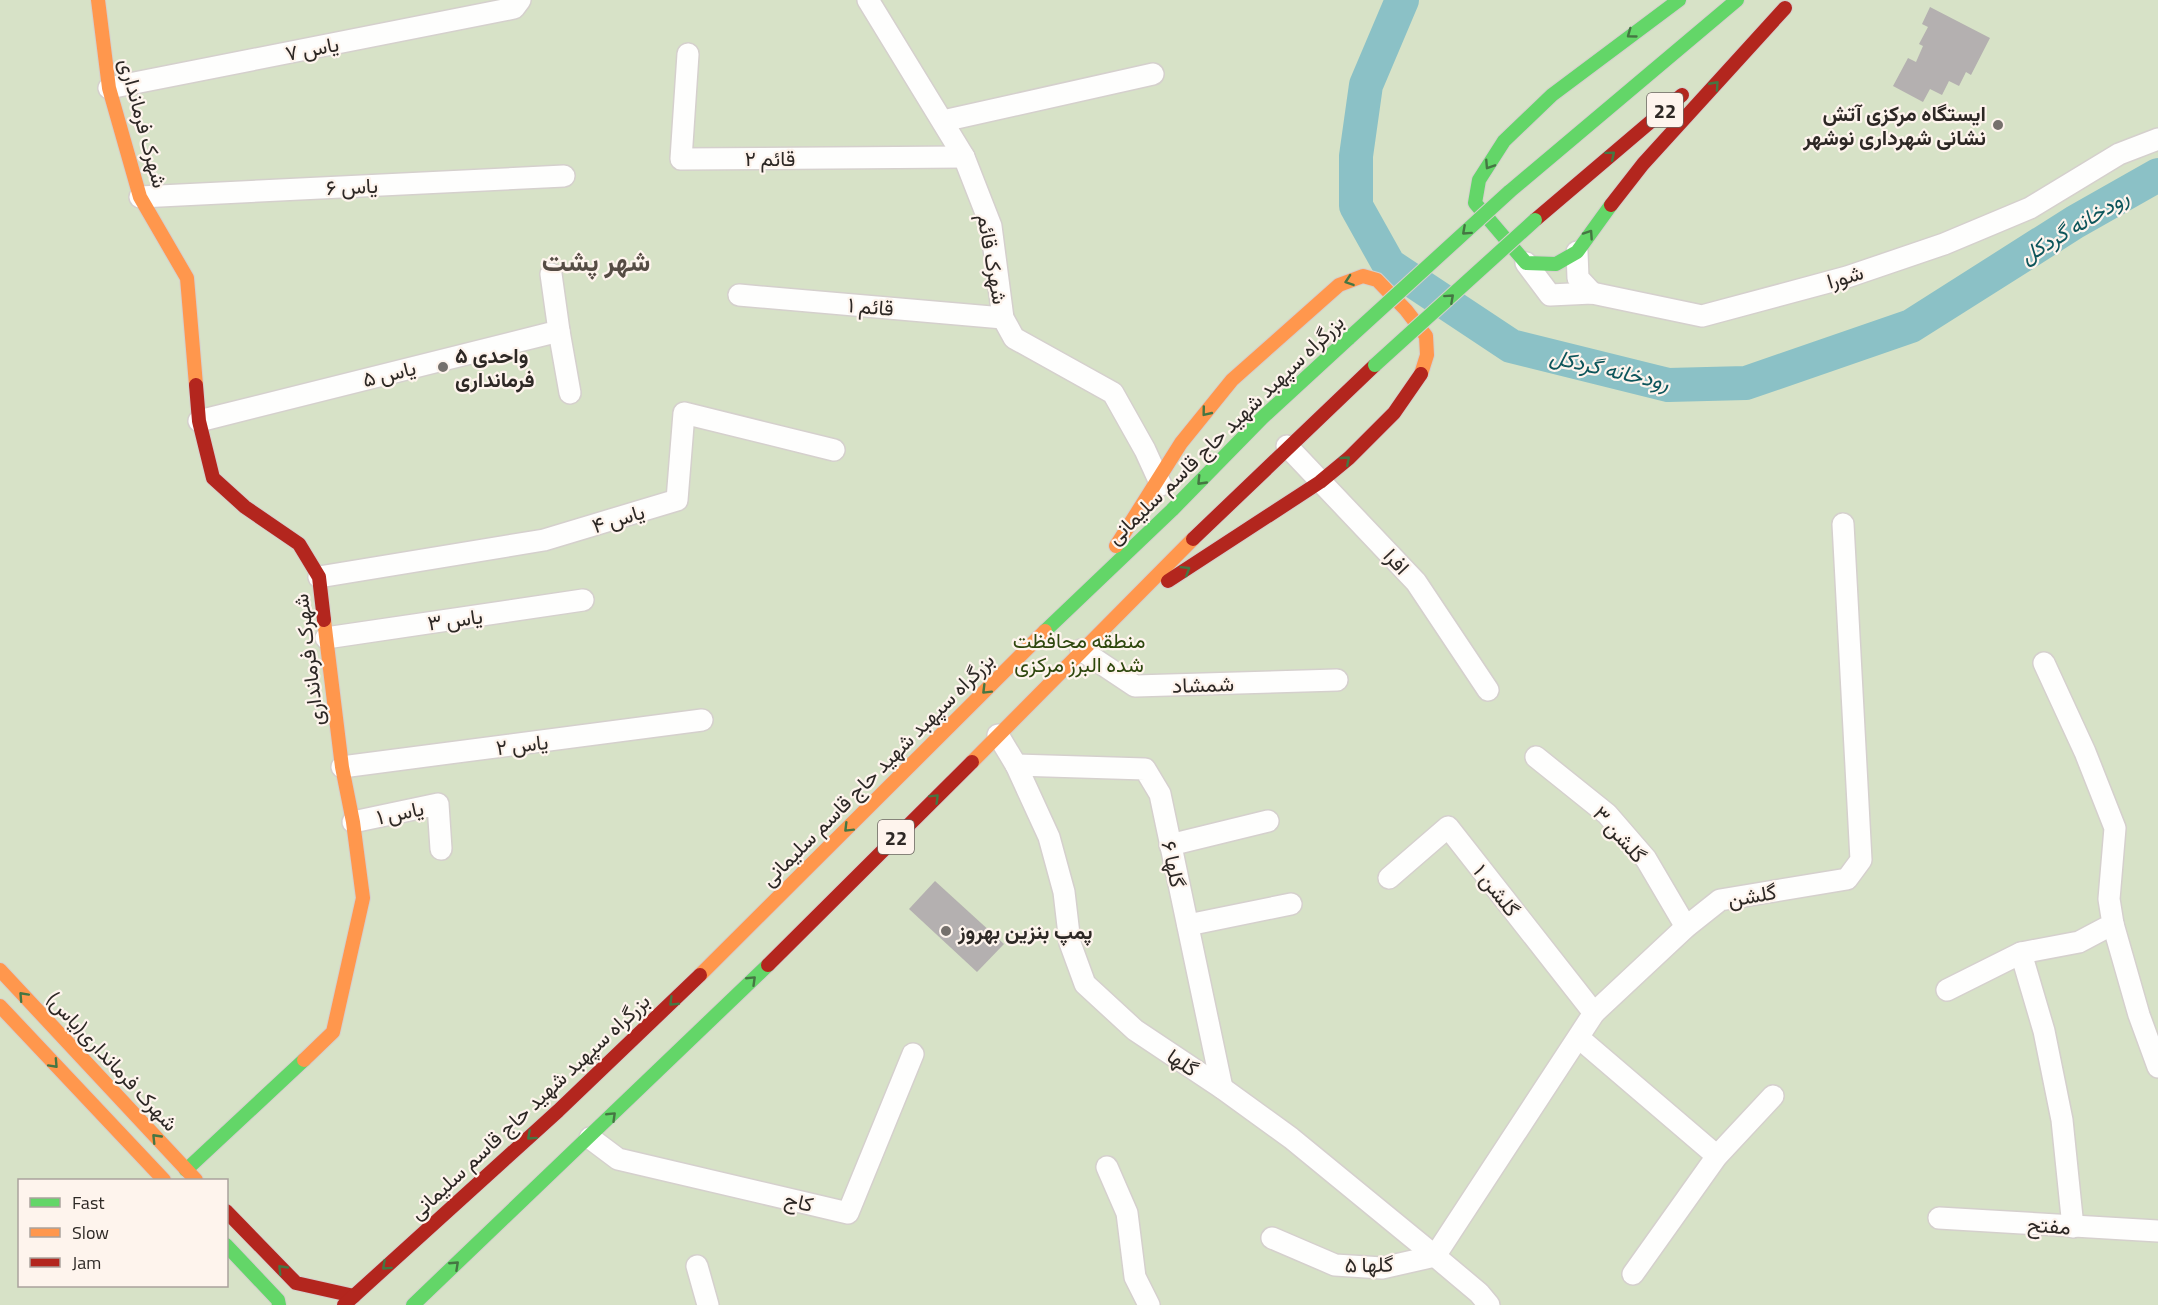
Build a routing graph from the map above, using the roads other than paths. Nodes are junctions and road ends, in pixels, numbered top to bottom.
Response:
1 (98, 0) edge
2 (868, 0) edge
3 (1679, 0) edge
4 (1737, 0) edge
5 (517, 4) edge
6 (1790, 4) edge
7 (688, 54) dead end
8 (1153, 74) dead end
9 (109, 88) junction
10 (943, 121) junction
11 (2158, 139) edge
12 (964, 157) junction
13 (564, 176) dead end
14 (140, 197) junction
15 (1577, 252) junction
16 (1526, 263) junction
17 (550, 274) dead end
18 (1592, 293) junction
19 (739, 295) dead end
20 (1003, 318) junction
21 (559, 331) junction
22 (570, 393) dead end
23 (199, 421) junction
24 (1287, 446) junction
25 (834, 450) dead end
26 (1159, 480) junction
27 (1320, 482) junction
28 (1172, 510) junction
29 (1843, 524) dead end
30 (319, 577) junction
31 (1089, 590) junction
32 (583, 600) dead end
33 (1118, 613) junction
34 (326, 638) junction
35 (1080, 650) junction
36 (2044, 663) dead end
37 (1336, 680) dead end
38 (1488, 690) dead end
39 (702, 720) dead end
40 (998, 735) junction
41 (1536, 757) dead end
42 (1016, 765) junction
43 (342, 767) junction
44 (1268, 821) dead end
45 (353, 822) junction
46 (1170, 845) junction
47 (441, 849) dead end
48 (1389, 878) dead end
49 (1291, 904) dead end
50 (2113, 924) junction
51 (1188, 925) junction
52 (1686, 927) junction
53 (2021, 953) junction
54 (0, 970) edge
55 (1947, 990) dead end
56 (0, 1006) edge
57 (1594, 1013) junction
58 (1579, 1038) junction
59 (913, 1054) dead end
60 (2158, 1067) edge
61 (1222, 1088) junction
62 (1773, 1096) dead end
63 (117, 1097) junction
64 (100, 1114) junction
65 (590, 1138) junction
66 (1717, 1156) junction
67 (1107, 1167) dead end
68 (186, 1170) junction
69 (164, 1179) edge
70 (195, 1179) edge
71 (228, 1213) edge
72 (1939, 1218) dead end
73 (2073, 1227) junction
74 (2158, 1231) edge
75 (1272, 1238) dead end
76 (228, 1247) edge
77 (1435, 1256) junction
78 (697, 1266) dead end
79 (1633, 1274) dead end
80 (349, 1300) edge
81 (279, 1305) edge
82 (413, 1305) edge
83 (708, 1305) edge
84 (1149, 1305) edge
85 (1489, 1305) edge

1 - 9 main road, شهرک فرمانداری
2 - 10 street, شهرک قائم
3 -> 16 main road
4 -> 28 main road, بزرگراه سپهبد شهید حاج قاسم سلیمانی / 22, bridge
5 - 9 street, یاس ۷
15 -> 6 main road
24 -> 6 main road, 22, bridge
7 - 12 street, قائم ۲
8 - 10 street
9 - 14 main road, شهرک فرمانداری
10 - 12 street, شهرک قائم
11 - 18 street, شورا
12 - 20 street, شهرک قائم
13 - 14 street, یاس ۶
14 - 23 main road, شهرک فرمانداری
15 - 16 main road
15 - 18 street
16 - 18 street, شورا
17 - 21 street
19 - 20 street, قائم ۱
20 - 26 street, شهرک قائم
21 - 22 street
21 - 23 street, یاس ۵
23 - 30 main road, شهرک فرمانداری
24 - 27 street, افرا
24 - 33 main road, 22
25 - 30 street, یاس ۴
27 -> 26 main road
26 - 28 street, شهرک قائم
26 - 31 main road
33 -> 27 main road
27 - 38 street, افرا
28 - 31 main road, بزرگراه سپهبد شهید حاج قاسم سلیمانی / 22
29 - 52 street, گلشن
30 - 34 main road, شهرک فرمانداری
31 -> 80 main road, بزرگراه سپهبد شهید حاج قاسم سلیمانی / 22
32 - 34 street, یاس ۳
33 - 35 main road, 22
34 - 43 main road, شهرک فرمانداری
35 - 37 street, شمشاد
35 - 40 main road, 22
36 - 50 street
39 - 43 street, یاس ۲
40 - 42 street, گلها
65 -> 40 main road, 22
41 - 52 street, گلشن ۳
42 - 46 street, گلها ۶
42 - 61 street, گلها
43 - 45 main road, شهرک فرمانداری
44 - 46 street
45 - 47 street, یاس ۱
45 - 68 main road, شهرک فرمانداری
46 - 51 street, گلها ۶
48 - 57 street, گلشن ۱
49 - 51 street
50 - 53 street
50 - 60 street
51 - 61 street, گلها ۶
52 - 57 street, گلشن
53 - 55 street
53 - 73 street
63 -> 54 main road, شهرک فرمانداری(یاس)
56 -> 64 main road
57 - 58 street, گلشن
58 - 66 street
58 - 77 street, گلشن
59 - 65 street, کاج
61 - 77 street, گلها
62 - 66 street
63 - 64 main road
68 -> 63 main road, شهرک فرمانداری(یاس)
64 - 69 main road
82 -> 65 main road, 22
66 - 79 street
67 - 84 street
68 - 70 main road, شهرک فرمانداری(یاس)
80 -> 71 main road
72 - 73 street, مفتح
73 - 74 street, مفتح
75 - 77 street, گلها ۵
76 - 81 main road
77 - 85 street, گلها
78 - 83 street

